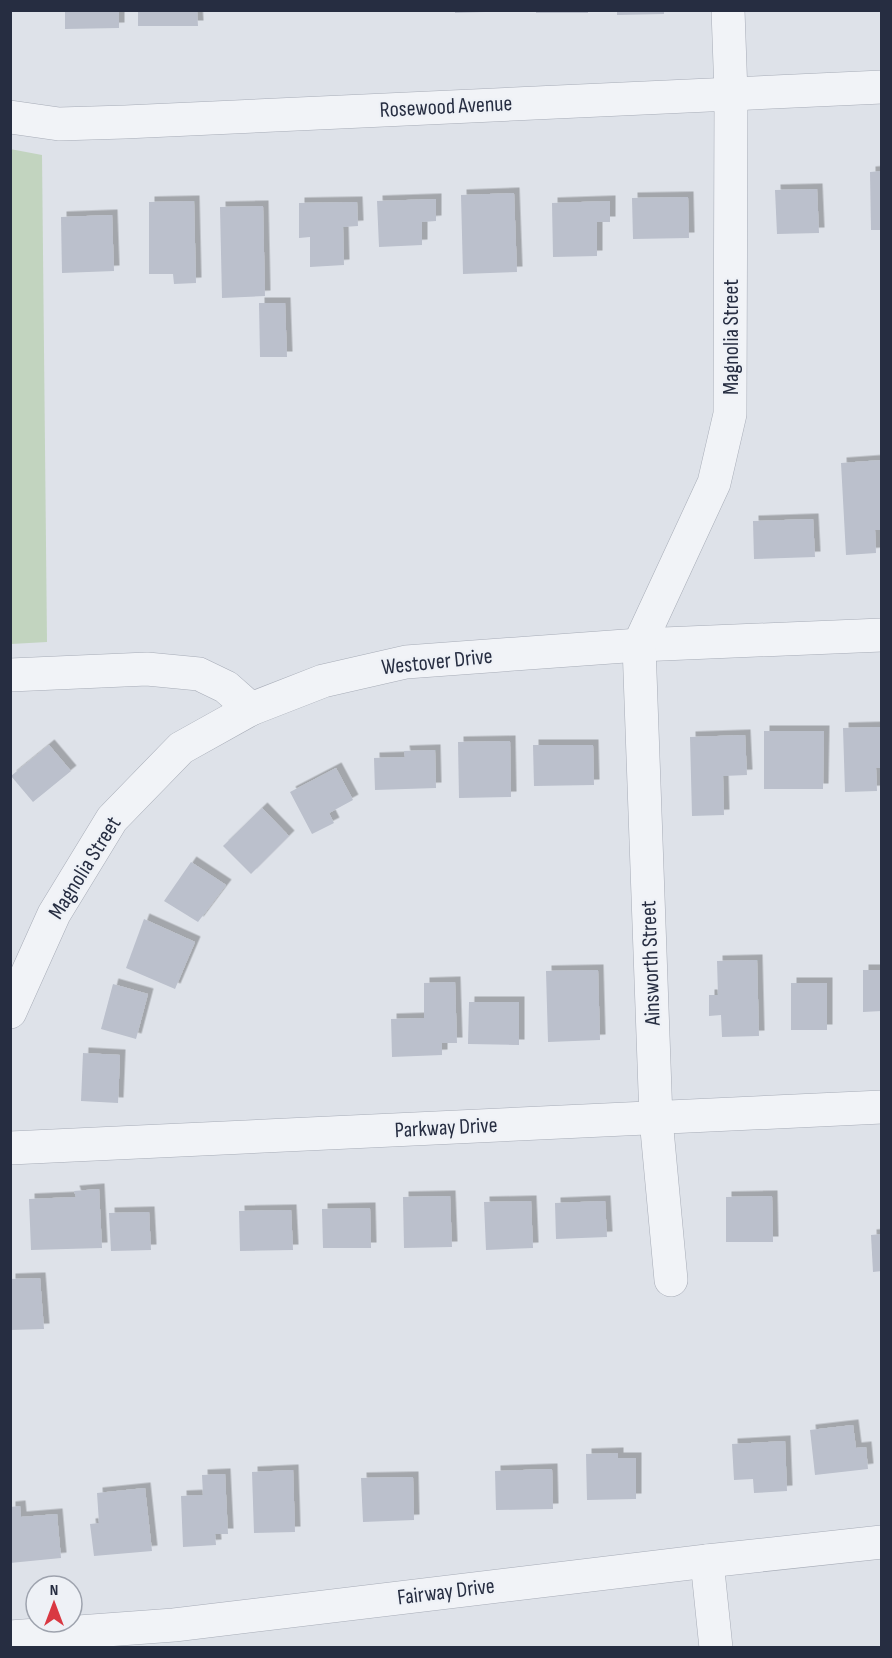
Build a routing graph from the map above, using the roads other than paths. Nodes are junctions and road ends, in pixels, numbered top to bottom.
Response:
1 (728, 10) edge
2 (882, 87) edge
3 (731, 94) junction
4 (10, 117) edge
5 (882, 635) edge
6 (639, 645) junction
7 (10, 675) edge
8 (250, 709) junction
9 (10, 1012) edge
10 (882, 1107) edge
11 (656, 1119) junction
12 (10, 1148) edge
13 (671, 1280) dead end
14 (882, 1542) edge
15 (707, 1561) junction
16 (10, 1637) edge
17 (716, 1647) edge

1 - 3 street, Magnolia Street
2 - 3 street, Rosewood Avenue
3 - 4 street, Rosewood Avenue
3 - 6 street, Magnolia Street
5 - 6 street, Westover Drive
6 - 8 street, Westover Drive
6 - 11 street, Ainsworth Street
7 - 8 street
8 - 9 street, Magnolia Street
10 - 11 street, Parkway Drive
11 - 12 street, Parkway Drive
11 - 13 street, Ainsworth Street
14 - 15 street, Fairway Drive
15 - 16 street, Fairway Drive
15 - 17 street

